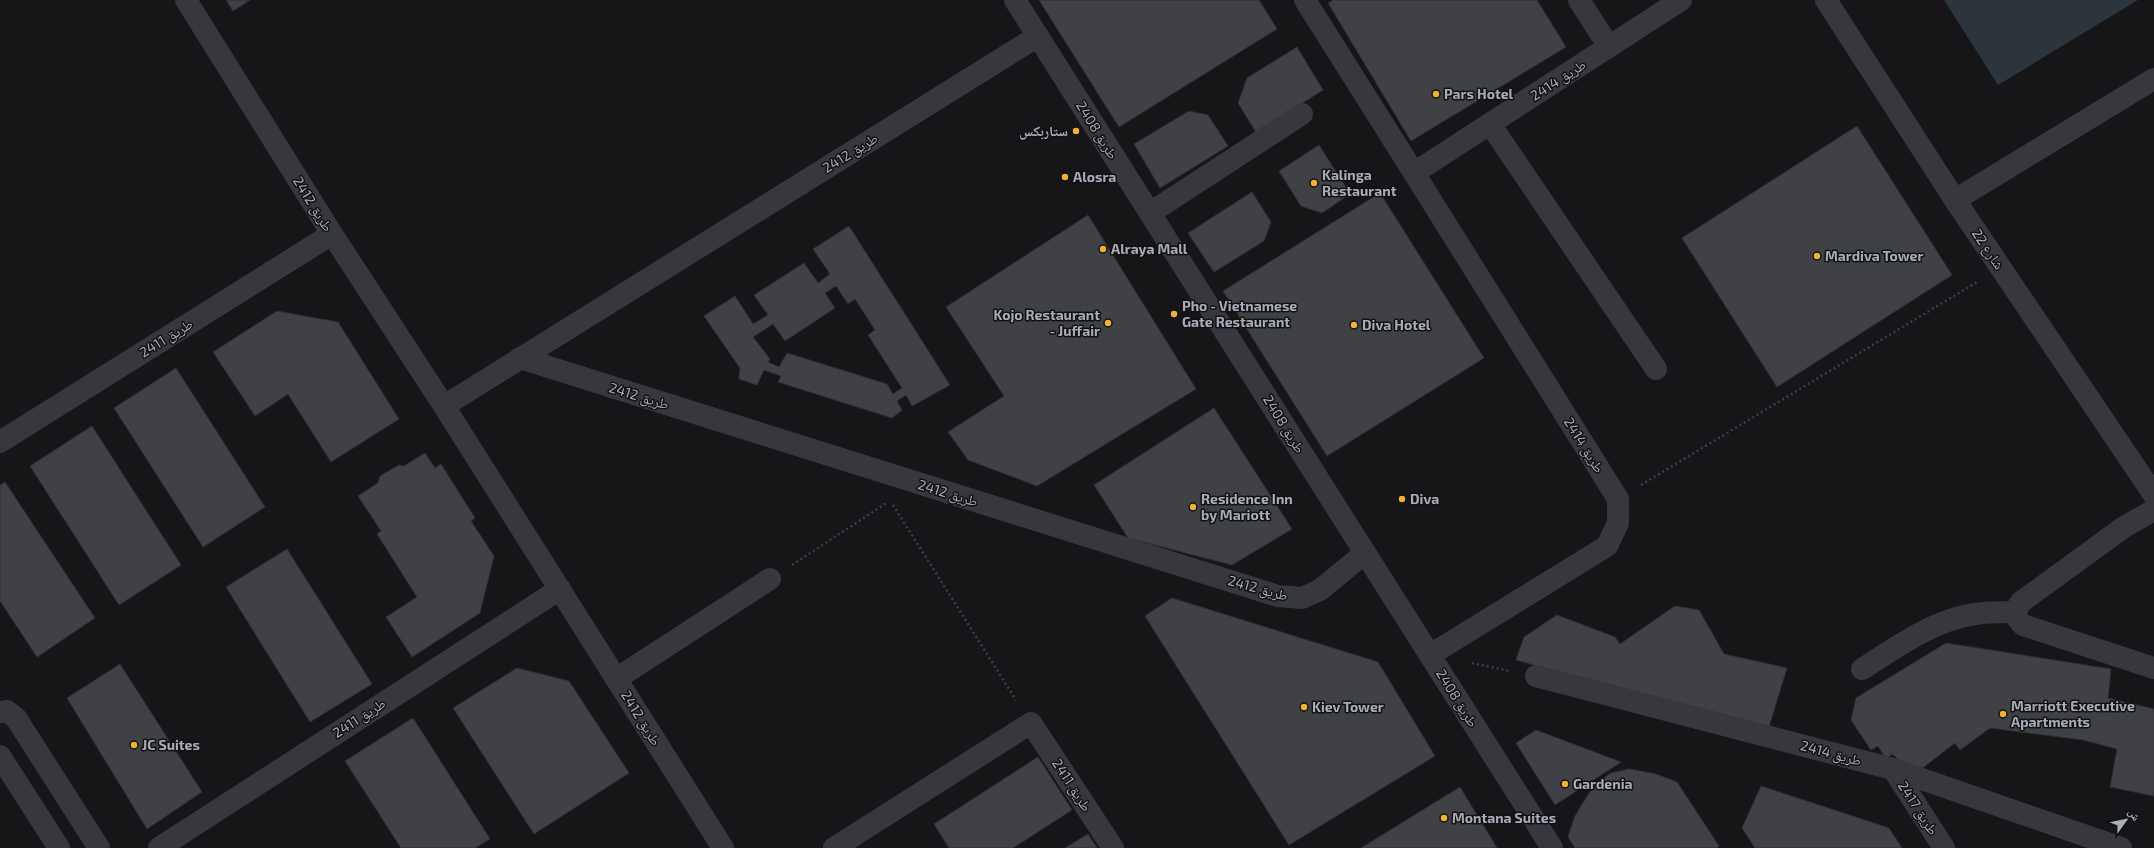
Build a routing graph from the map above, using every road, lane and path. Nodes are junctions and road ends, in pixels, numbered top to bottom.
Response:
1 (186, 0) edge
2 (1015, 0) edge
3 (1579, 0) edge
4 (1681, 0) edge
5 (1826, 0) edge
6 (1307, 1) edge
7 (1038, 36) junction
8 (1609, 47) junction
9 (2154, 79) edge
10 (1302, 114) dead end
11 (1490, 124) junction
12 (1414, 173) junction
13 (1955, 200) junction
14 (1150, 213) junction
15 (332, 234) junction
16 (2001, 267) junction
17 (520, 358) junction
18 (1656, 369) dead end
19 (444, 406) junction
20 (0, 442) edge
21 (870, 468) junction
22 (2154, 495) edge
23 (1618, 499) junction
24 (891, 501) junction
25 (2154, 510) edge
26 (1365, 553) junction
27 (770, 579) joint
28 (560, 589) junction
29 (2016, 612) junction
30 (1430, 655) junction
31 (1862, 668) dead end
32 (2154, 668) edge
33 (1536, 676) joint
34 (616, 679) junction
35 (0, 712) edge
36 (1031, 723) junction
37 (0, 756) edge
38 (1893, 769) junction
39 (59, 848) edge
40 (99, 848) edge
41 (158, 848) edge
42 (723, 848) edge
43 (834, 848) edge
44 (1113, 848) edge
45 (1552, 848) edge
46 (1944, 848) edge
47 (2121, 848) edge

1 - 15 street, طريق 2412
2 - 7 street, طريق 2408
3 - 8 street
4 - 8 street, طريق 2414
5 - 13 street, شارع 22
6 - 12 street, طريق 2414
7 - 14 street, طريق 2408
7 - 17 street, طريق 2412
8 - 11 street, طريق 2414
9 - 13 street
10 - 14 street
11 - 12 street, طريق 2414
11 - 18 street
12 - 23 street, طريق 2414
13 - 16 street, شارع 22
14 - 26 street, طريق 2408
15 - 19 street, طريق 2412
15 - 20 street, طريق 2411
16 - 22 street, شارع 22
16 - 23 path
17 - 19 street, طريق 2412
17 - 21 street, طريق 2412
19 - 28 street, طريق 2412
21 - 24 path
21 - 26 street, طريق 2412
23 - 30 street
24 - 27 path
24 - 36 path
25 - 29 street
26 - 30 street, طريق 2408
27 - 34 street
28 - 34 street, طريق 2412
28 - 41 street, طريق 2411
29 - 31 street
29 - 32 street
30 - 33 path
30 - 45 street, طريق 2408
33 - 38 street, طريق 2414
34 - 42 street, طريق 2412
35 - 40 street
36 - 43 street
36 - 44 street, طريق 2411
37 - 39 street
38 - 46 street, طريق 2417
38 - 47 street, طريق 2414

